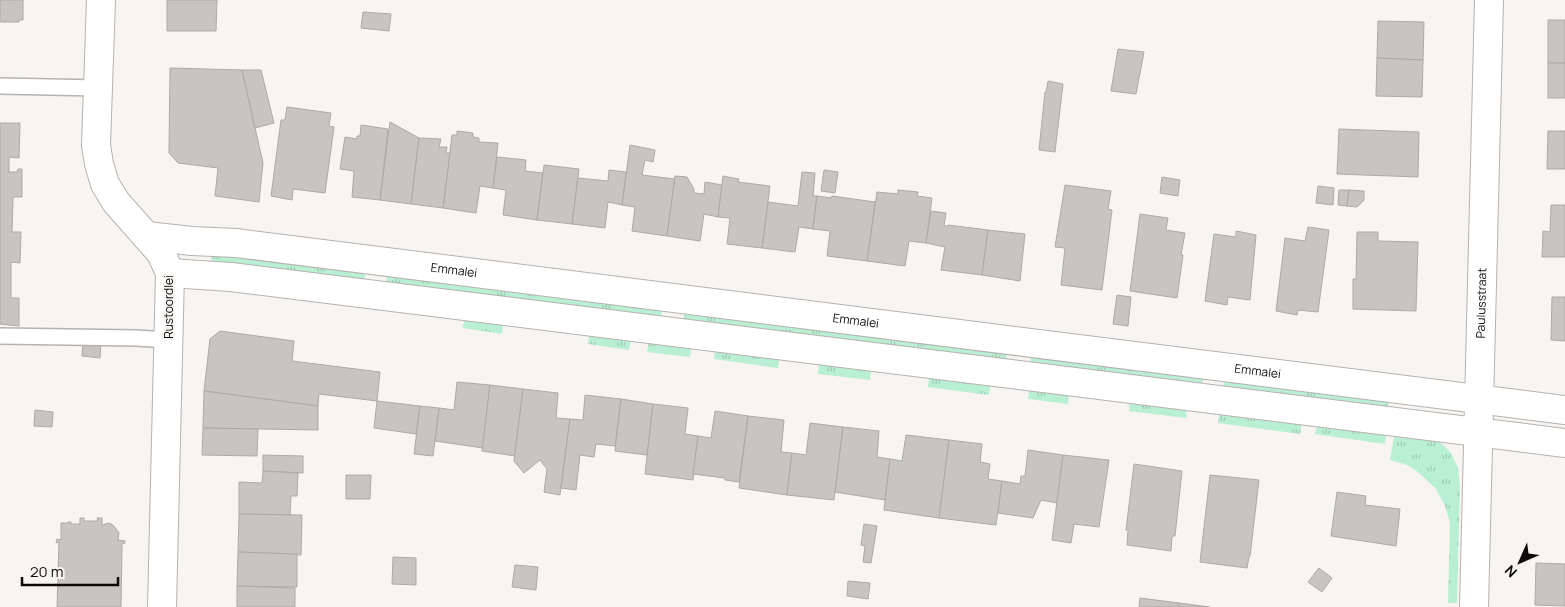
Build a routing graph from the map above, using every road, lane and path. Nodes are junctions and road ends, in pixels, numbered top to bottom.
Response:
1 (101, 0) edge
2 (1489, 0) edge
3 (0, 86) edge
4 (99, 88) junction
5 (146, 236) junction
6 (170, 273) junction
7 (0, 336) edge
8 (169, 340) junction
9 (1478, 398) junction
10 (1565, 410) edge
11 (1478, 432) junction
12 (1565, 442) edge
13 (162, 607) edge
14 (1474, 607) edge

1 - 4 street, Rustoordlei
2 - 9 street, Paulusstraat
3 - 4 lane
4 - 5 street, Rustoordlei
5 - 6 street, Rustoordlei
5 - 9 street, Emmalei
6 - 8 street, Rustoordlei
6 - 11 street
7 - 8 lane
8 - 13 street, Rustoordlei
9 - 10 street, Emmalei
9 - 11 street, Paulusstraat
11 - 12 street
11 - 14 street, Paulusstraat

